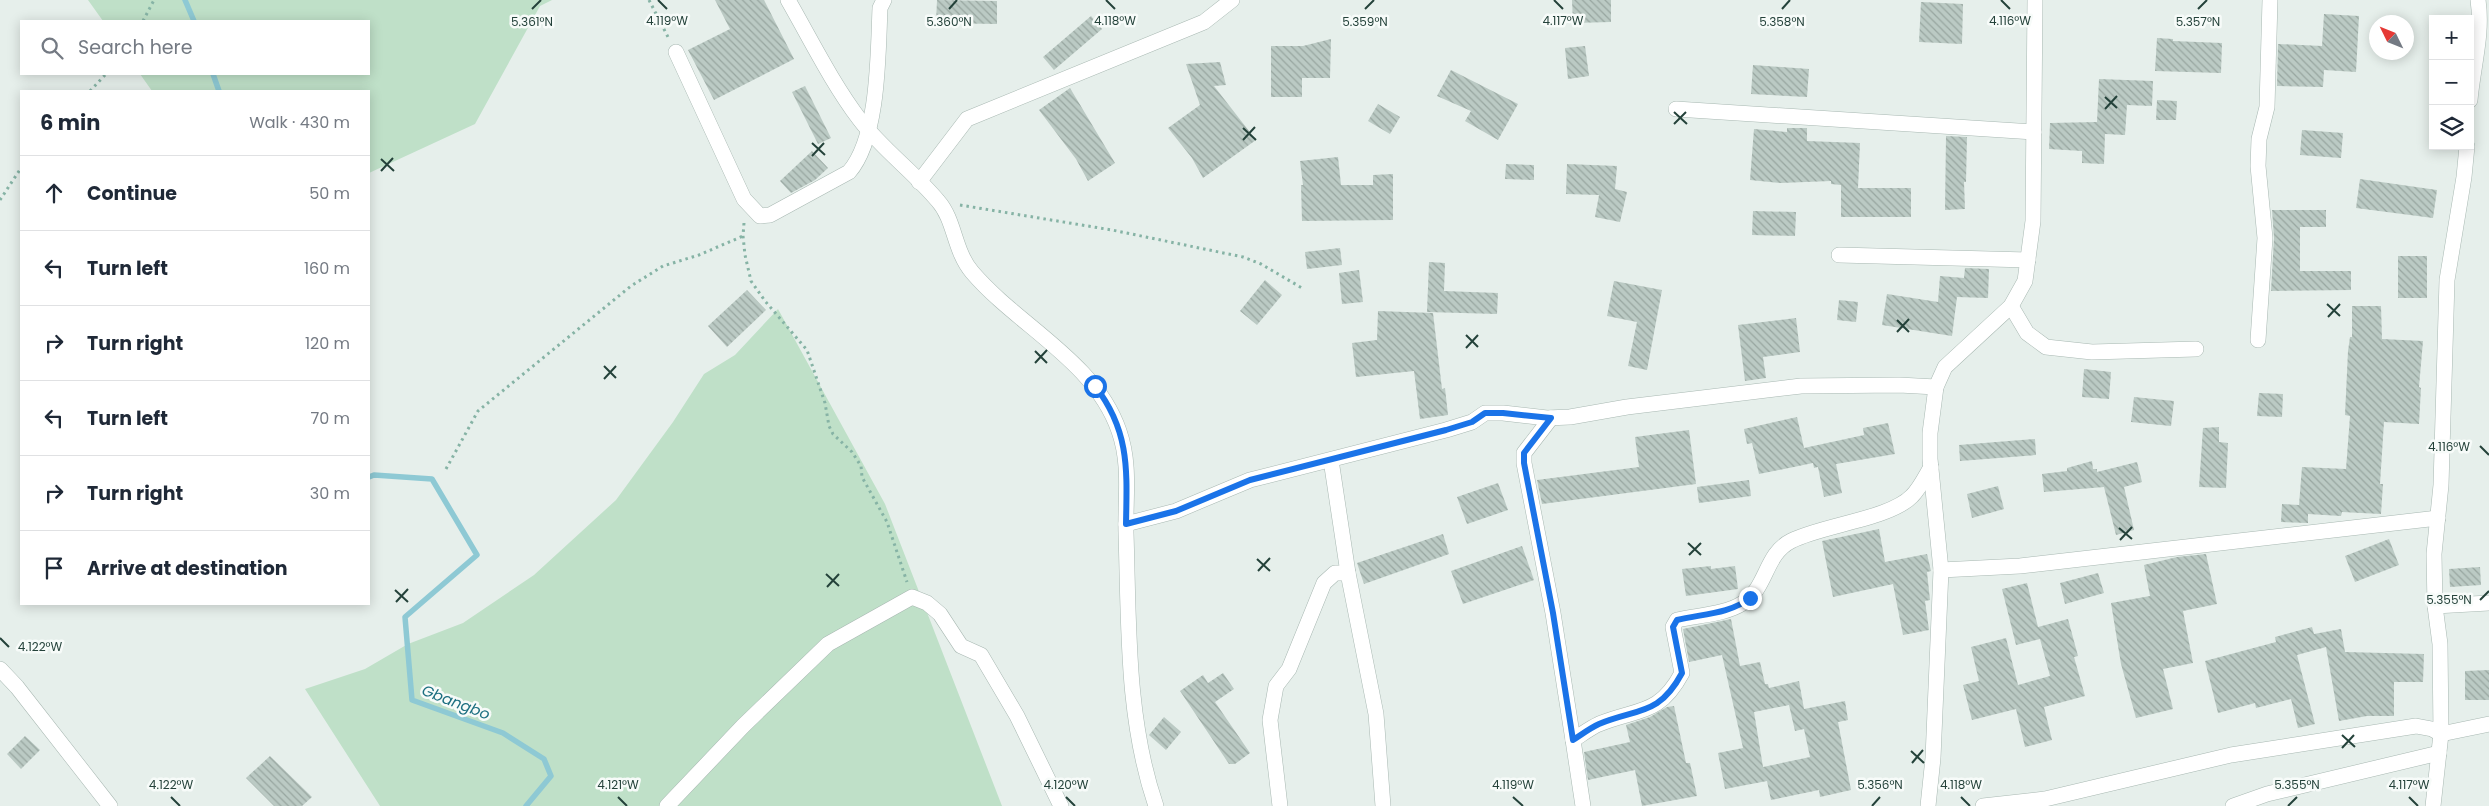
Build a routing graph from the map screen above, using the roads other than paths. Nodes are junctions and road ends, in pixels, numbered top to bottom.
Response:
1 (788, 0) edge
2 (884, 0) edge
3 (1232, 0) edge
4 (2035, 0) edge
5 (2270, 0) edge
6 (2478, 0) edge
7 (676, 52) road end
8 (2474, 64) edge
9 (1676, 109) dead end
10 (869, 130) junction
11 (2034, 132) junction
12 (2467, 150) edge
13 (919, 182) junction
14 (1840, 254) dead end
15 (2028, 260) junction
16 (2010, 306) junction
17 (2258, 340) dead end
18 (2196, 349) dead end
19 (1936, 387) junction
20 (1551, 418) junction
21 (1331, 460) junction
22 (1931, 467) junction
23 (2438, 518) junction
24 (1126, 524) junction
25 (1941, 570) junction
26 (1348, 573) junction
27 (2489, 603) edge
28 (2435, 606) junction
29 (0, 670) edge
30 (2489, 724) edge
31 (2441, 734) junction
32 (1573, 740) junction
33 (2438, 753) junction
34 (110, 806) edge
35 (667, 806) edge
36 (1061, 806) edge
37 (1156, 806) edge
38 (1280, 806) edge
39 (1383, 806) edge
40 (1583, 806) edge
41 (1928, 806) edge
42 (1983, 806) edge
43 (2233, 806) edge
44 (2433, 806) edge

1 - 10 street
2 - 10 street
3 - 13 street
4 - 11 street
5 - 17 street
6 - 8 street
7 - 10 street
9 - 11 street
10 - 13 street
11 - 15 street
12 - 23 street
13 - 24 street
14 - 15 street
15 - 16 street
16 - 18 street
16 - 19 street
19 - 20 street
19 - 22 street
20 - 21 street
20 - 32 street
21 - 24 street
21 - 26 street
22 - 25 street
22 - 32 street
23 - 25 street
23 - 28 street
24 - 37 street
25 - 41 street
26 - 38 street
26 - 39 street
27 - 28 street
28 - 31 street
29 - 34 street
30 - 31 street
31 - 33 street
31 - 42 street
32 - 40 street
33 - 43 street
33 - 44 street
35 - 36 street

